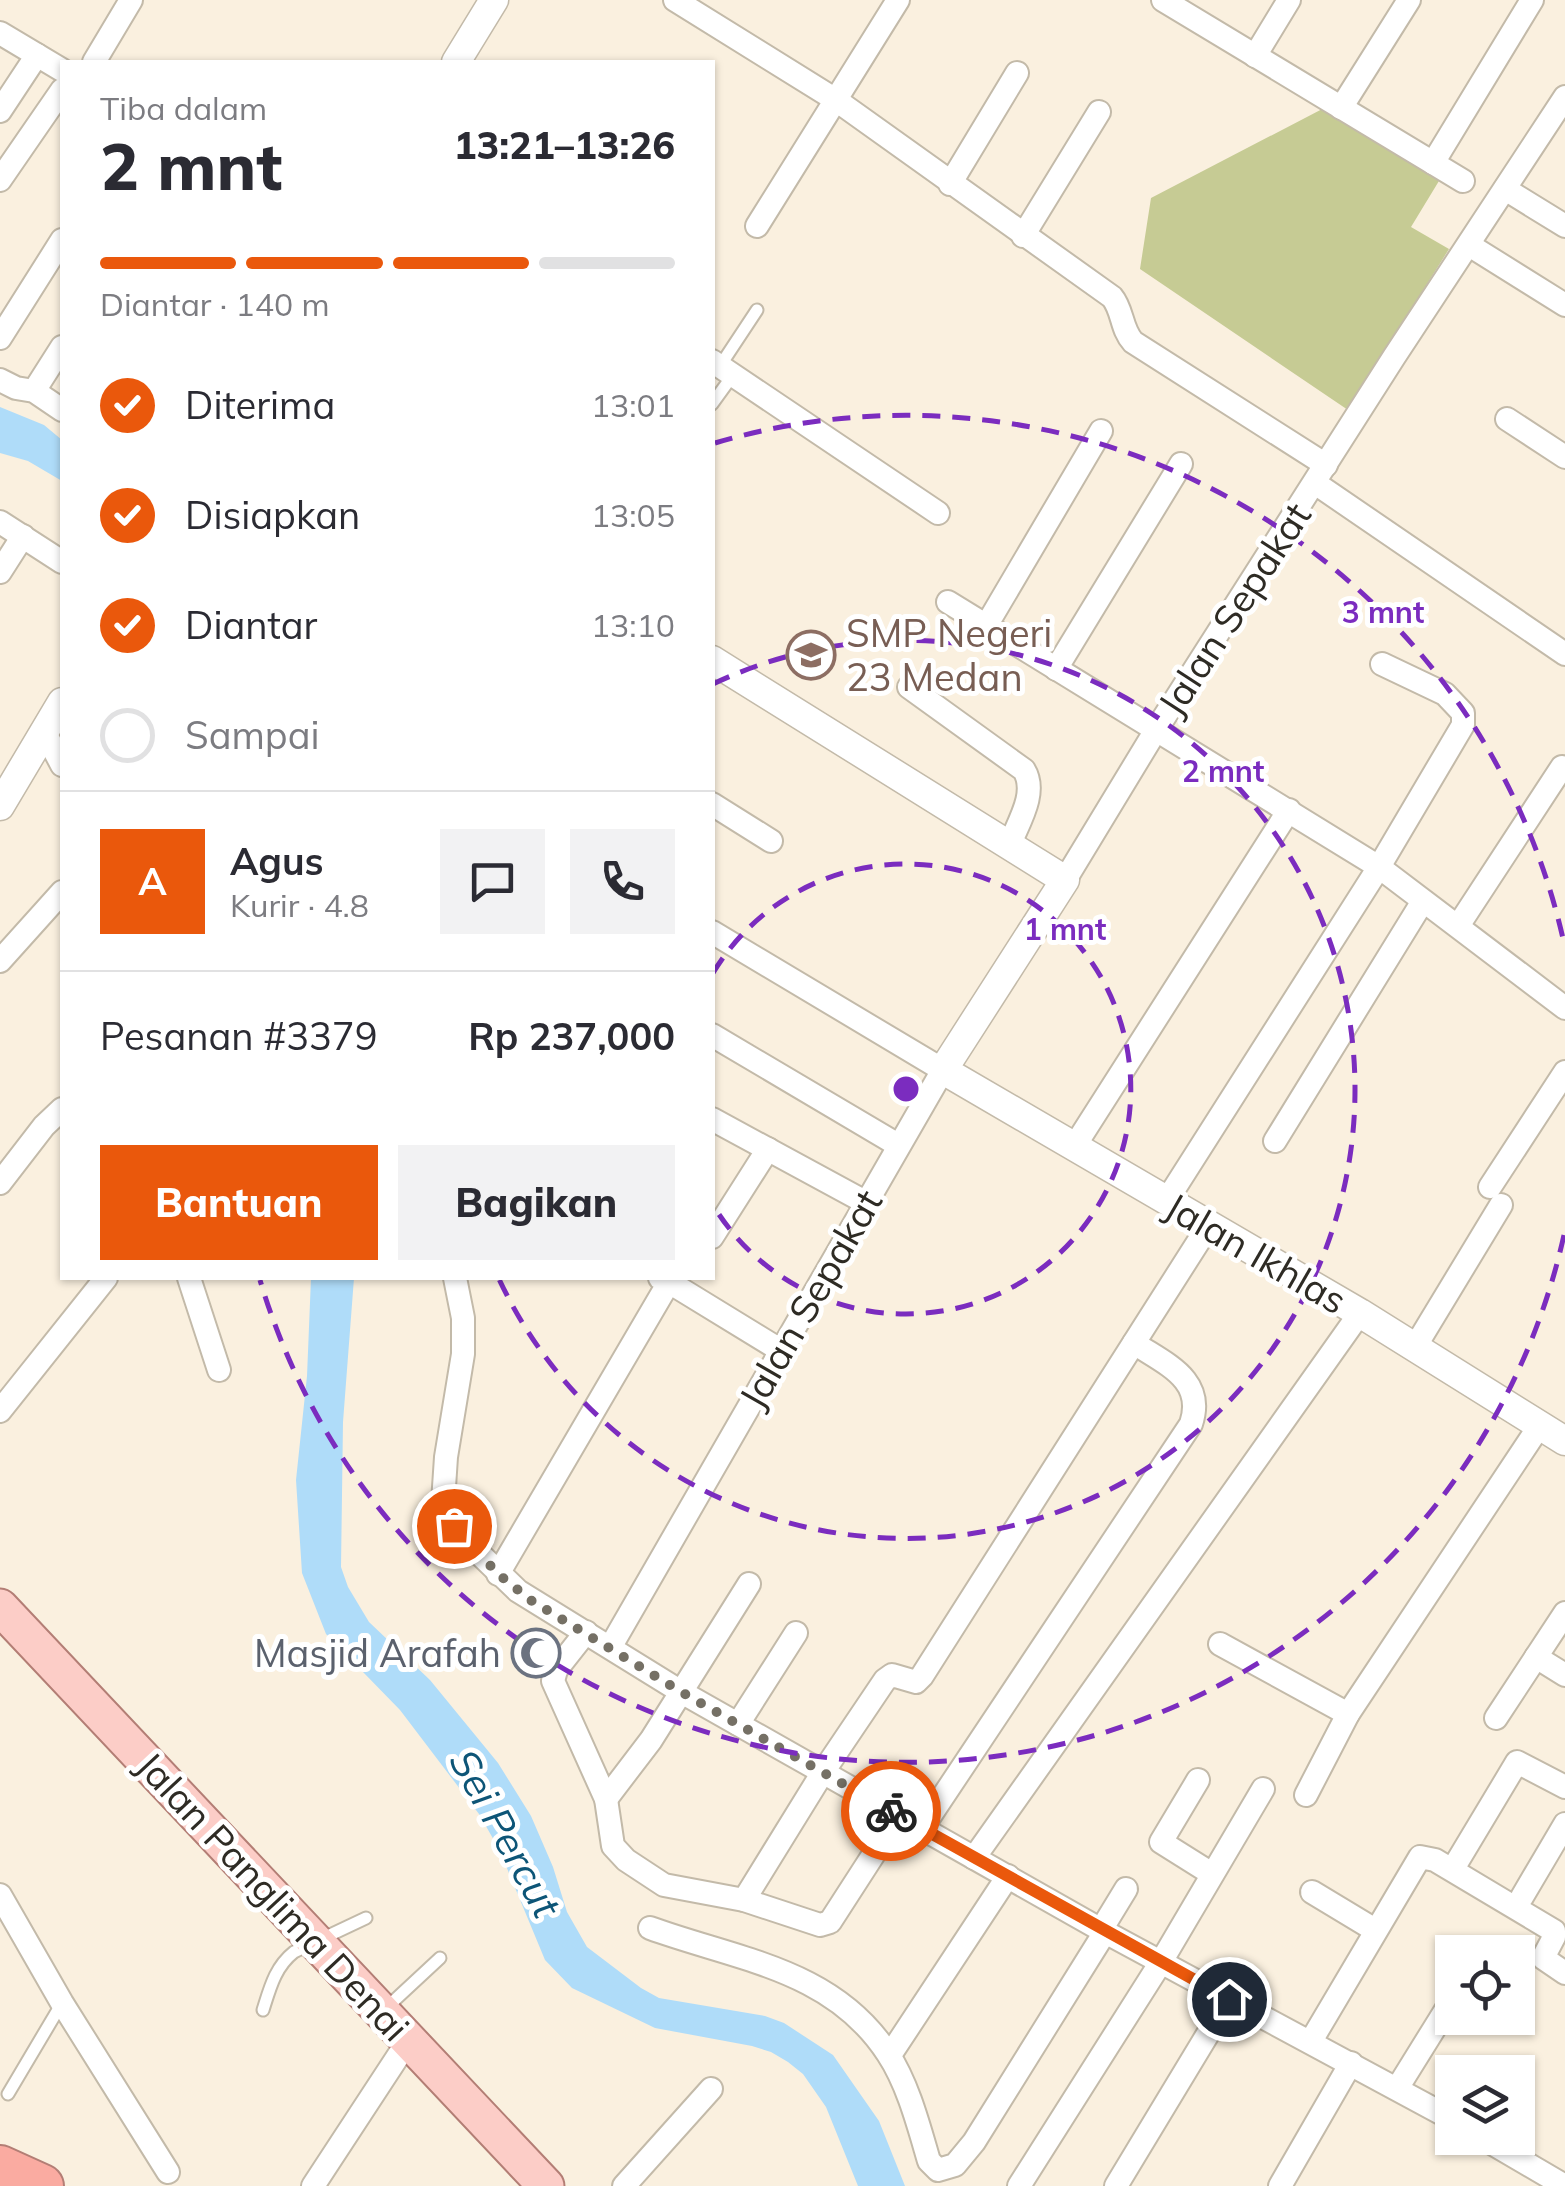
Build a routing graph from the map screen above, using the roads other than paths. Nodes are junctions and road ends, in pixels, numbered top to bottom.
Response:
1 (132, 0) edge
2 (494, 0) edge
3 (676, 0) edge
4 (898, 0) edge
5 (1163, 0) edge
6 (1289, 0) edge
7 (1409, 0) edge
8 (1532, 0) edge
9 (0, 33) edge
10 (37, 55) junction
11 (1255, 56) junction
12 (95, 60) edge
13 (460, 60) edge
14 (60, 69) edge
15 (1017, 72) dead end
16 (60, 93) edge
17 (1565, 97) edge
18 (836, 100) junction
19 (1341, 108) junction
20 (0, 111) edge
21 (1100, 112) dead end
22 (1555, 134) edge
23 (1433, 162) junction
24 (0, 180) edge
25 (1463, 181) dead end
26 (950, 184) junction
27 (1506, 189) junction
28 (757, 226) dead end
29 (1565, 226) edge
30 (1023, 236) junction
31 (60, 243) edge
32 (1469, 245) junction
33 (1565, 305) edge
34 (757, 310) dead end
35 (0, 338) edge
36 (60, 349) edge
37 (722, 367) edge
38 (0, 380) edge
39 (34, 391) junction
40 (715, 393) edge
41 (60, 409) edge
42 (1508, 419) dead end
43 (1101, 431) dead end
44 (1565, 457) edge
45 (1181, 464) dead end
46 (1321, 474) junction
47 (938, 513) dead end
48 (0, 522) edge
49 (24, 536) junction
50 (60, 561) edge
51 (0, 572) edge
52 (948, 602) dead end
53 (986, 626) junction
54 (1565, 654) edge
55 (715, 662) edge
56 (1382, 664) dead end
57 (1056, 669) junction
58 (909, 687) dead end
59 (60, 705) edge
60 (1156, 730) junction
61 (44, 731) junction
62 (60, 761) edge
63 (1562, 767) dead end
64 (0, 806) edge
65 (715, 806) edge
66 (1288, 810) junction
67 (771, 841) dead end
68 (1009, 846) junction
69 (1379, 867) junction
70 (1065, 880) junction
71 (60, 894) edge
72 (1423, 901) junction
73 (1458, 926) junction
74 (715, 934) edge
75 (0, 961) edge
76 (1565, 1008) edge
77 (715, 1037) edge
78 (944, 1070) junction
79 (1565, 1072) edge
80 (60, 1111) edge
81 (715, 1121) edge
82 (1274, 1141) dead end
83 (898, 1145) junction
84 (1074, 1147) junction
85 (768, 1149) junction
86 (0, 1183) edge
87 (1167, 1200) junction
88 (865, 1202) junction
89 (1209, 1225) junction
90 (715, 1232) edge
91 (104, 1280) edge
92 (190, 1280) edge
93 (454, 1280) edge
94 (665, 1280) edge
95 (1360, 1313) junction
96 (1134, 1342) junction
97 (1415, 1347) junction
98 (780, 1350) junction
99 (219, 1370) dead end
100 (0, 1412) edge
101 (1540, 1425) junction
102 (1565, 1441) edge
103 (498, 1574) junction
104 (749, 1584) dead end
105 (0, 1607) edge
106 (1565, 1613) edge
107 (586, 1632) junction
108 (796, 1632) dead end
109 (1220, 1644) dead end
110 (611, 1646) junction
111 (1536, 1657) junction
112 (1565, 1675) edge
113 (683, 1693) junction
114 (1348, 1714) junction
115 (1496, 1718) dead end
116 (738, 1724) junction
117 (823, 1772) junction
118 (1198, 1780) dead end
119 (1565, 1787) edge
120 (1264, 1789) dead end
121 (1306, 1794) dead end
122 (606, 1799) junction
123 (899, 1815) junction
124 (1565, 1824) edge
125 (922, 1828) junction
126 (974, 1858) junction
127 (1457, 1862) dead end
128 (1212, 1874) junction
129 (1008, 1876) junction
130 (1126, 1889) dead end
131 (1312, 1892) dead end
132 (0, 1895) edge
133 (1522, 1897) dead end
134 (744, 1900) junction
135 (366, 1918) dead end
136 (650, 1928) dead end
137 (1375, 1930) junction
138 (1103, 1931) junction
139 (316, 1942) junction
140 (440, 1958) dead end
141 (1160, 1962) junction
142 (1565, 1973) edge
143 (1229, 1999) junction
144 (62, 2003) junction
145 (263, 2010) dead end
146 (381, 2012) junction
147 (1435, 2027) edge
148 (408, 2041) junction
149 (1311, 2041) junction
150 (890, 2055) junction
151 (1351, 2064) junction
152 (1398, 2087) junction
153 (711, 2089) dead end
154 (8, 2094) dead end
155 (1435, 2110) edge
156 (1512, 2155) edge
157 (0, 2167) edge
158 (168, 2172) dead end
159 (42, 2186) edge
160 (313, 2186) edge
161 (546, 2186) edge
162 (624, 2186) edge
163 (1019, 2186) edge
164 (1116, 2186) edge
165 (1280, 2186) edge
166 (1565, 2186) edge

1 - 12 street
2 - 13 street
3 - 18 street
4 - 18 street
5 - 11 street
6 - 11 street
7 - 19 street
8 - 23 street
9 - 10 street
10 - 14 street
10 - 20 street
11 - 19 street
15 - 26 street
16 - 24 street
17 - 22 street, Jalan Sepakat
18 - 26 street
18 - 28 street
19 - 23 street
21 - 30 street
22 - 27 street, Jalan Sepakat
23 - 25 street
26 - 30 street
27 - 29 street
27 - 32 street, Jalan Sepakat
30 - 46 street
31 - 35 street
32 - 33 street
32 - 46 street, Jalan Sepakat
34 - 37 lane
36 - 39 street
37 - 40 lane
37 - 47 street
38 - 39 street
39 - 41 street
42 - 44 street
43 - 53 street
45 - 57 street
46 - 54 street
46 - 60 street, Jalan Sepakat
48 - 49 street
49 - 50 street
49 - 51 street
52 - 53 street
53 - 57 street
55 - 68 street
56 - 69 street
57 - 60 street
58 - 68 street
59 - 61 street
60 - 66 street
60 - 70 street, Jalan Sepakat
61 - 62 street
61 - 64 street
63 - 73 street
65 - 67 street
66 - 69 street
66 - 84 street
68 - 70 street
69 - 72 street
69 - 87 street
70 - 78 street, Jalan Sepakat
71 - 75 street
72 - 73 street
72 - 82 street
73 - 76 street
74 - 78 street
77 - 83 street
78 - 83 street, Jalan Sepakat
78 - 84 street, Jalan Ikhlas
79 - 97 street
80 - 86 street
81 - 85 street
83 - 88 street, Jalan Sepakat
84 - 87 street, Jalan Ikhlas
85 - 88 street
85 - 90 street
87 - 89 street, Jalan Ikhlas
88 - 98 street, Jalan Sepakat
89 - 95 street, Jalan Ikhlas
89 - 96 street
91 - 100 street
92 - 99 street
93 - 103 street
94 - 98 street
94 - 103 street
95 - 97 street, Jalan Ikhlas
95 - 126 street
96 - 117 street
96 - 125 street
97 - 101 street, Jalan Ikhlas
98 - 110 street, Jalan Sepakat
101 - 102 street, Jalan Ikhlas
101 - 114 street
103 - 107 street
104 - 113 street
105 - 139 main road, Jalan Panglima Denai
106 - 111 street
107 - 110 street
107 - 122 street
108 - 116 street
109 - 114 street
110 - 113 street
111 - 112 street
111 - 115 street
113 - 116 street
113 - 122 street
114 - 121 street
116 - 117 street
117 - 123 street
117 - 134 street
118 - 128 street
119 - 127 street
120 - 128 street
122 - 134 street
123 - 125 street
123 - 134 street
124 - 133 street
125 - 126 street
126 - 129 street
128 - 141 street
129 - 138 street
129 - 150 street
130 - 138 street
131 - 137 street
132 - 144 street
135 - 139 lane
136 - 150 street
137 - 142 street
137 - 149 street
138 - 141 street
138 - 150 street
139 - 145 lane
139 - 146 main road, Jalan Panglima Denai
140 - 146 lane
141 - 143 street
141 - 163 street
143 - 149 street
143 - 164 street
144 - 154 lane
144 - 158 street
146 - 148 main road, Jalan Panglima Denai
147 - 152 street
148 - 160 street
148 - 161 main road, Jalan Panglima Denai
149 - 151 street
151 - 152 street
151 - 165 street
152 - 155 street
153 - 162 street
156 - 166 street
157 - 159 highway

